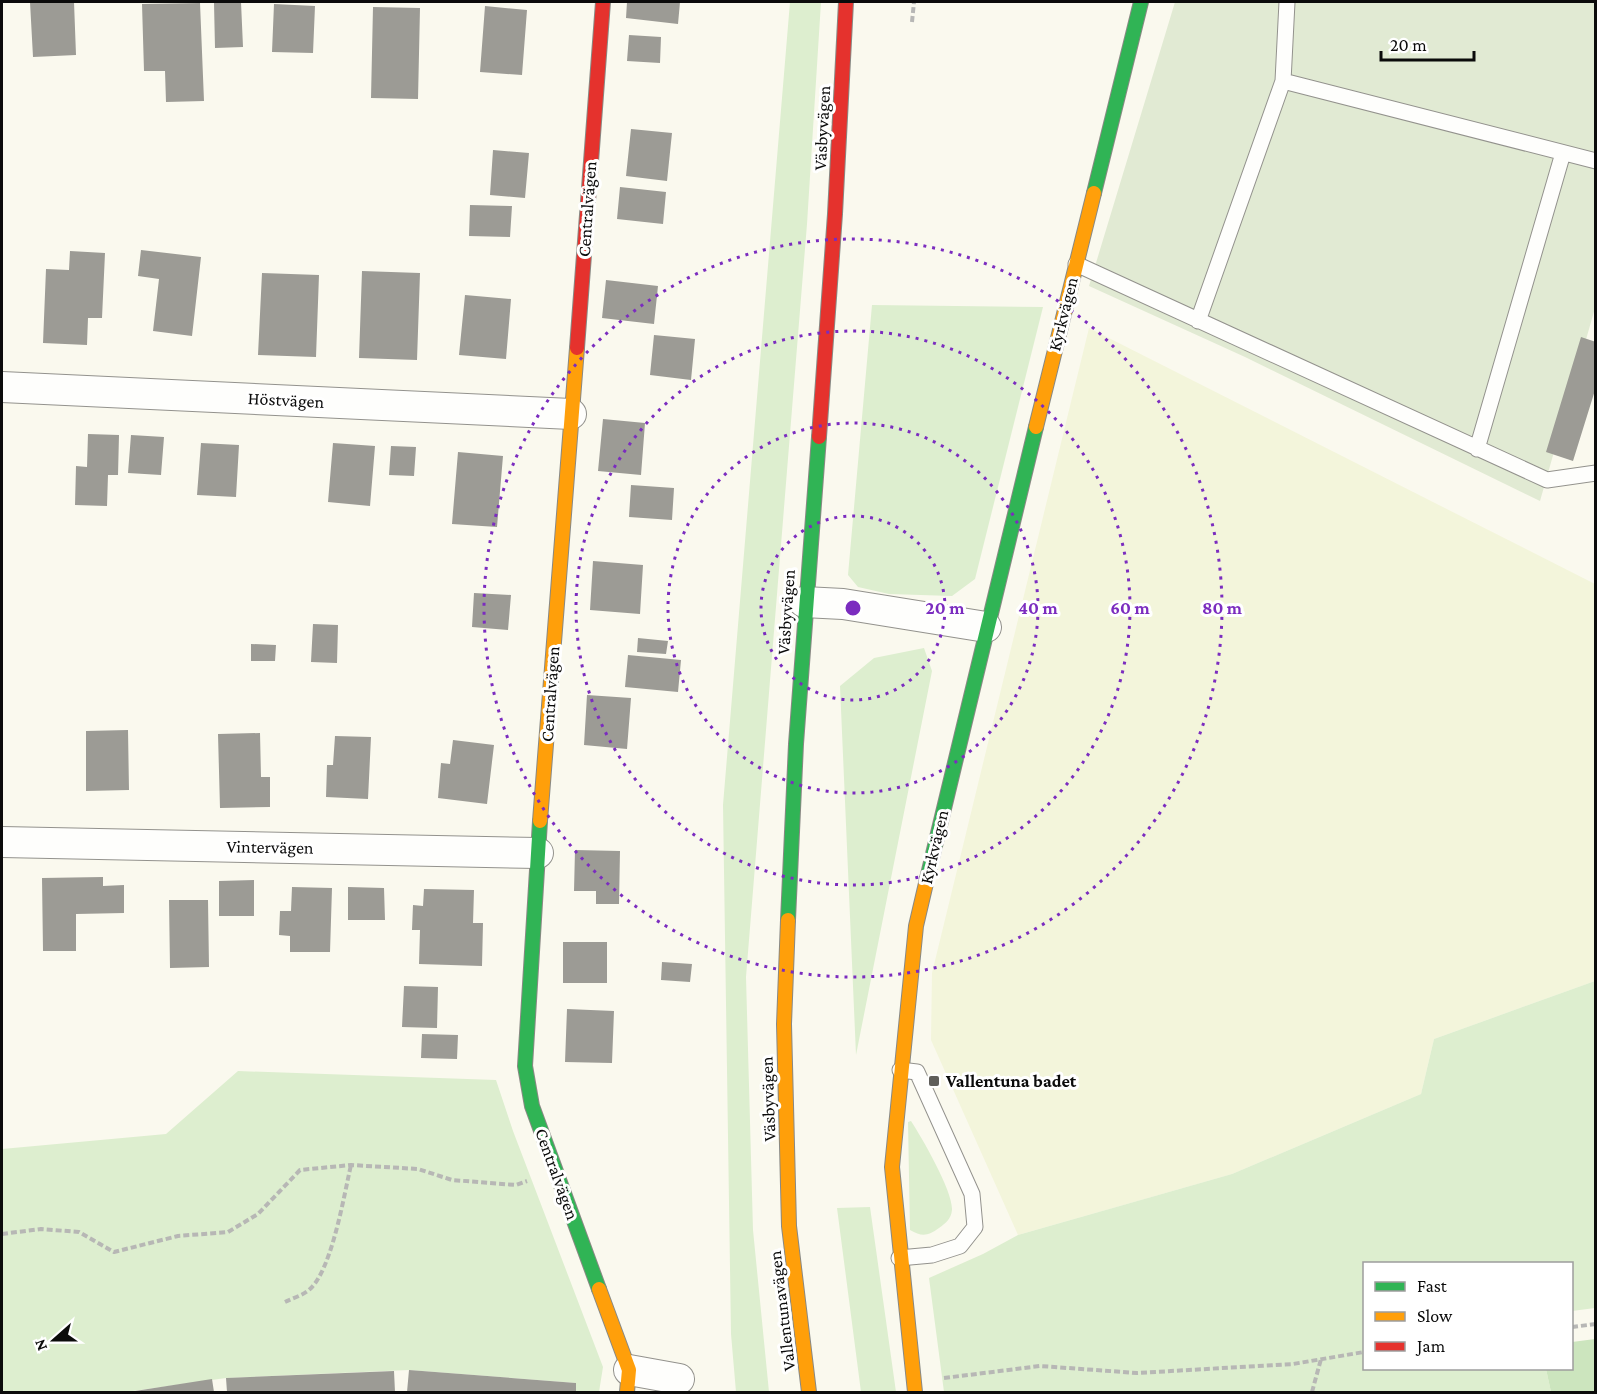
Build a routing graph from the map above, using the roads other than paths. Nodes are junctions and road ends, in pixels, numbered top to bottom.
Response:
1 (603, 2) edge
2 (846, 2) edge
3 (1141, 2) edge
4 (1287, 2) edge
5 (1282, 81) junction
6 (1563, 153) junction
7 (1596, 161) edge
8 (1076, 264) junction
9 (1198, 321) junction
10 (2, 387) edge
11 (571, 414) junction
12 (1477, 449) junction
13 (1596, 473) edge
14 (804, 602) junction
15 (986, 627) junction
16 (2, 842) edge
17 (538, 853) junction
18 (900, 1070) junction
19 (789, 1226) joint
20 (899, 1258) junction
21 (679, 1379) dead end
22 (628, 1381) edge
23 (914, 1387) edge
24 (809, 1392) edge

1 - 11 street, Centralvägen
2 - 14 street, Väsbyvägen
3 - 8 street, Kyrkvägen
4 - 5 lane
5 - 6 lane
5 - 9 lane
6 - 7 lane
6 - 12 lane
8 - 9 lane
8 - 15 street, Kyrkvägen
9 - 12 lane
10 - 11 street, Höstvägen
11 - 17 street, Centralvägen
12 - 13 lane
14 - 15 street
14 - 19 street, Väsbyvägen
15 - 18 street, Kyrkvägen
16 - 17 street, Vintervägen
17 - 22 street, Centralvägen
18 - 20 street, Kyrkvägen
18 - 20 lane
19 - 24 street, Vallentunavägen
20 - 23 street, Kyrkvägen
21 - 22 street, Centralvägen

